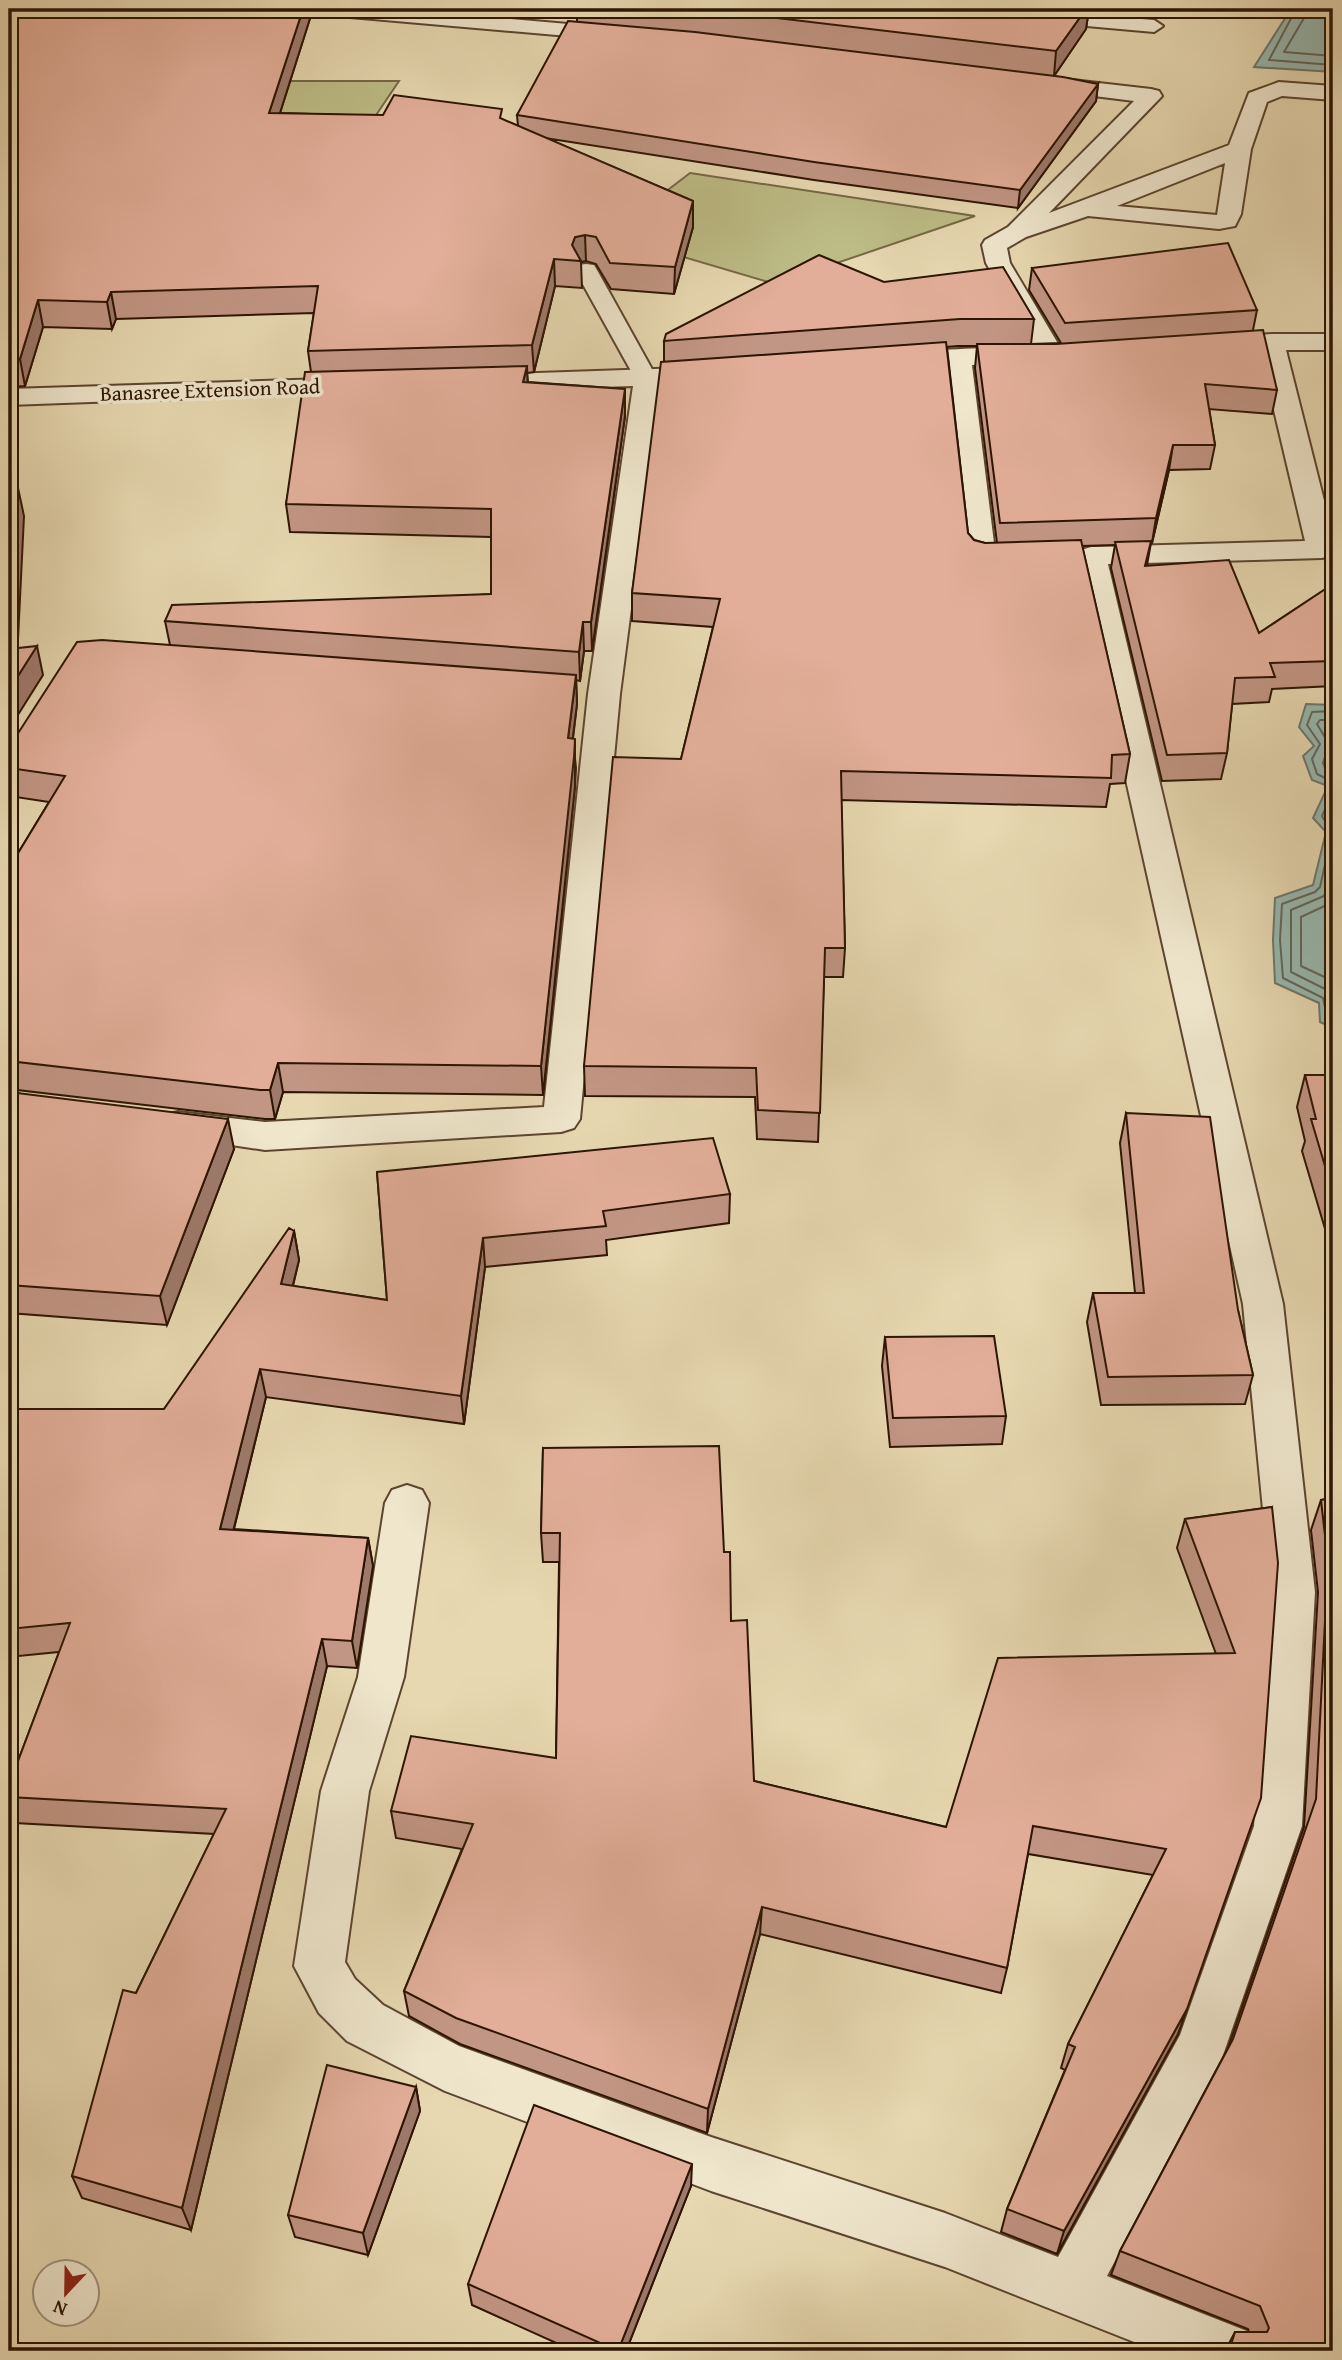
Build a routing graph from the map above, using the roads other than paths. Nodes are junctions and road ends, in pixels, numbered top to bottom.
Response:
1 (327, 9) edge
2 (953, 9) edge
3 (1154, 26) dead end
4 (641, 36) edge
5 (1027, 81) edge
6 (1333, 93) edge
7 (1239, 149) junction
8 (1083, 210) junction
9 (1017, 232) junction
10 (586, 270) edge
11 (1271, 342) junction
12 (1333, 342) edge
13 (1183, 348) edge
14 (958, 357) junction
15 (864, 365) edge
16 (743, 373) edge
17 (647, 380) junction
18 (455, 384) edge
19 (387, 386) edge
20 (9, 397) edge
21 (1327, 549) edge
22 (1068, 557) junction
23 (144, 1121) edge
24 (407, 1503) dead end
25 (1069, 2291) junction
26 (1227, 2351) edge

1 - 4 street
2 - 3 lane
5 - 9 street
6 - 7 street
7 - 8 street
7 - 8 street
8 - 9 street
9 - 14 street
10 - 17 lane
11 - 12 street
11 - 13 street
11 - 21 street
14 - 15 street
14 - 22 street
16 - 17 street
17 - 18 street
17 - 23 street
19 - 20 street, Banasree Extension Road
21 - 22 street
22 - 25 street
24 - 25 street
25 - 26 street

